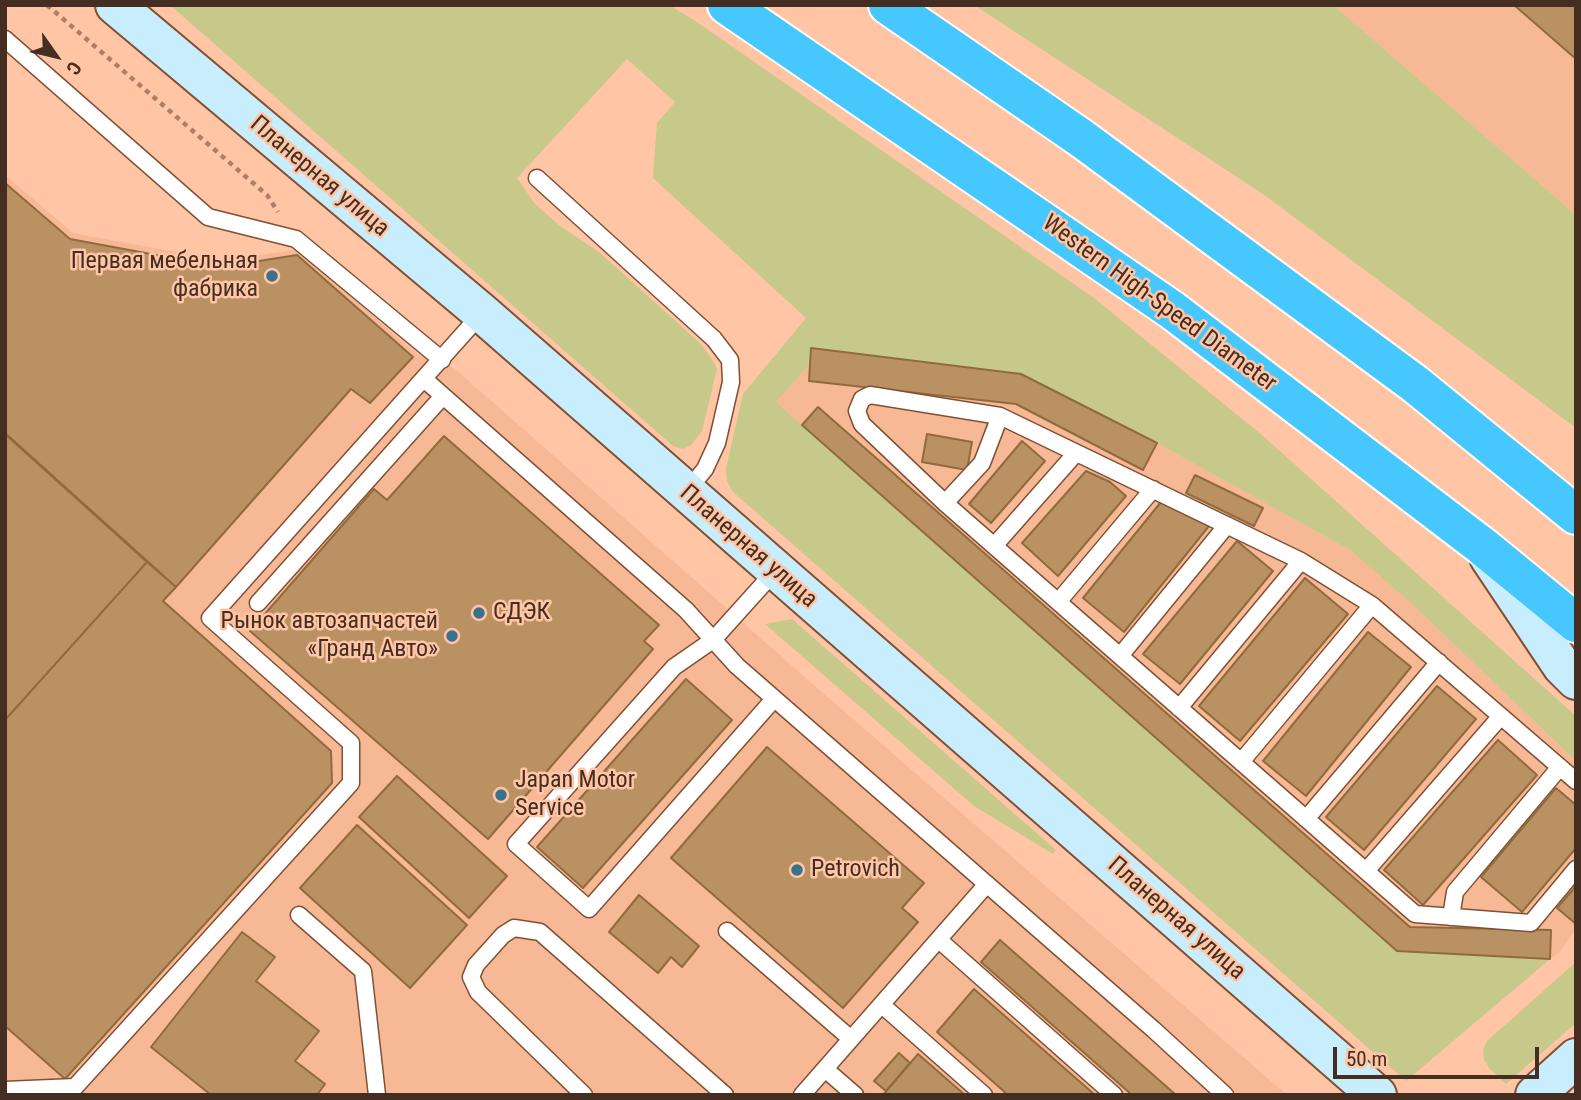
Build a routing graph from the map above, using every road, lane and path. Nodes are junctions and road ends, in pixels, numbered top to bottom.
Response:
1 (47, 5) edge
2 (115, 5) edge
3 (727, 5) edge
4 (888, 5) edge
5 (5, 39) edge
6 (537, 178) dead end
7 (296, 239) junction
8 (482, 313) junction
9 (442, 360) junction
10 (424, 379) junction
11 (443, 396) junction
12 (1000, 416) junction
13 (1076, 453) junction
14 (1153, 489) junction
15 (686, 492) junction
16 (945, 503) junction
17 (1576, 515) edge
18 (1227, 525) junction
19 (994, 546) junction
20 (1482, 546) junction
21 (1301, 561) junction
22 (776, 570) junction
23 (1058, 602) junction
24 (258, 603) dead end
25 (1372, 606) junction
26 (1576, 623) edge
27 (713, 640) junction
28 (1120, 656) junction
29 (1439, 662) junction
30 (1576, 680) edge
31 (774, 699) junction
32 (1179, 708) junction
33 (1501, 716) junction
34 (1241, 762) junction
35 (1560, 767) junction
36 (1576, 781) edge
37 (1306, 819) junction
38 (1576, 869) edge
39 (1366, 871) junction
40 (987, 884) junction
41 (299, 915) dead end
42 (1451, 917) junction
43 (727, 930) dead end
44 (939, 940) junction
45 (882, 1004) junction
46 (852, 1039) junction
47 (1576, 1058) edge
48 (825, 1069) junction
49 (5, 1090) edge
50 (377, 1095) edge
51 (584, 1095) edge
52 (725, 1095) edge
53 (802, 1095) edge
54 (855, 1095) edge
55 (984, 1095) edge
56 (1114, 1095) edge
57 (1225, 1095) edge
58 (1377, 1095) edge
59 (1535, 1095) edge

1 - 7 path
2 - 8 main road, Планерная улица
3 - 20 highway, Western High-Speed Diameter
4 - 17 highway
5 - 7 lane
6 - 15 lane
7 - 9 lane
8 - 9 lane
8 - 15 main road, Планерная улица
9 - 10 lane
10 - 11 lane
10 - 49 lane
11 - 24 lane
11 - 27 lane
12 - 13 lane
12 - 16 lane
12 - 16 lane
13 - 14 lane
13 - 19 lane
14 - 18 lane
14 - 23 lane
15 - 22 main road, Планерная улица
16 - 19 lane
18 - 21 lane
18 - 28 lane
19 - 23 lane
20 - 26 highway, Western High-Speed Diameter
20 - 30 main road
21 - 25 lane
21 - 32 lane
22 - 27 lane
22 - 58 main road, Планерная улица
23 - 28 lane
25 - 29 lane
25 - 34 lane
27 - 31 lane
27 - 31 lane
28 - 32 lane
29 - 33 lane
29 - 37 lane
31 - 40 lane
32 - 34 lane
33 - 35 lane
33 - 39 lane
34 - 37 lane
35 - 36 lane
35 - 42 lane
37 - 39 lane
38 - 42 lane
39 - 42 lane
40 - 44 lane
40 - 57 lane
41 - 50 lane
43 - 46 lane
44 - 45 lane
44 - 56 lane
45 - 46 lane
45 - 55 lane
46 - 48 lane
47 - 59 main road
48 - 53 lane
48 - 54 lane
51 - 52 lane

